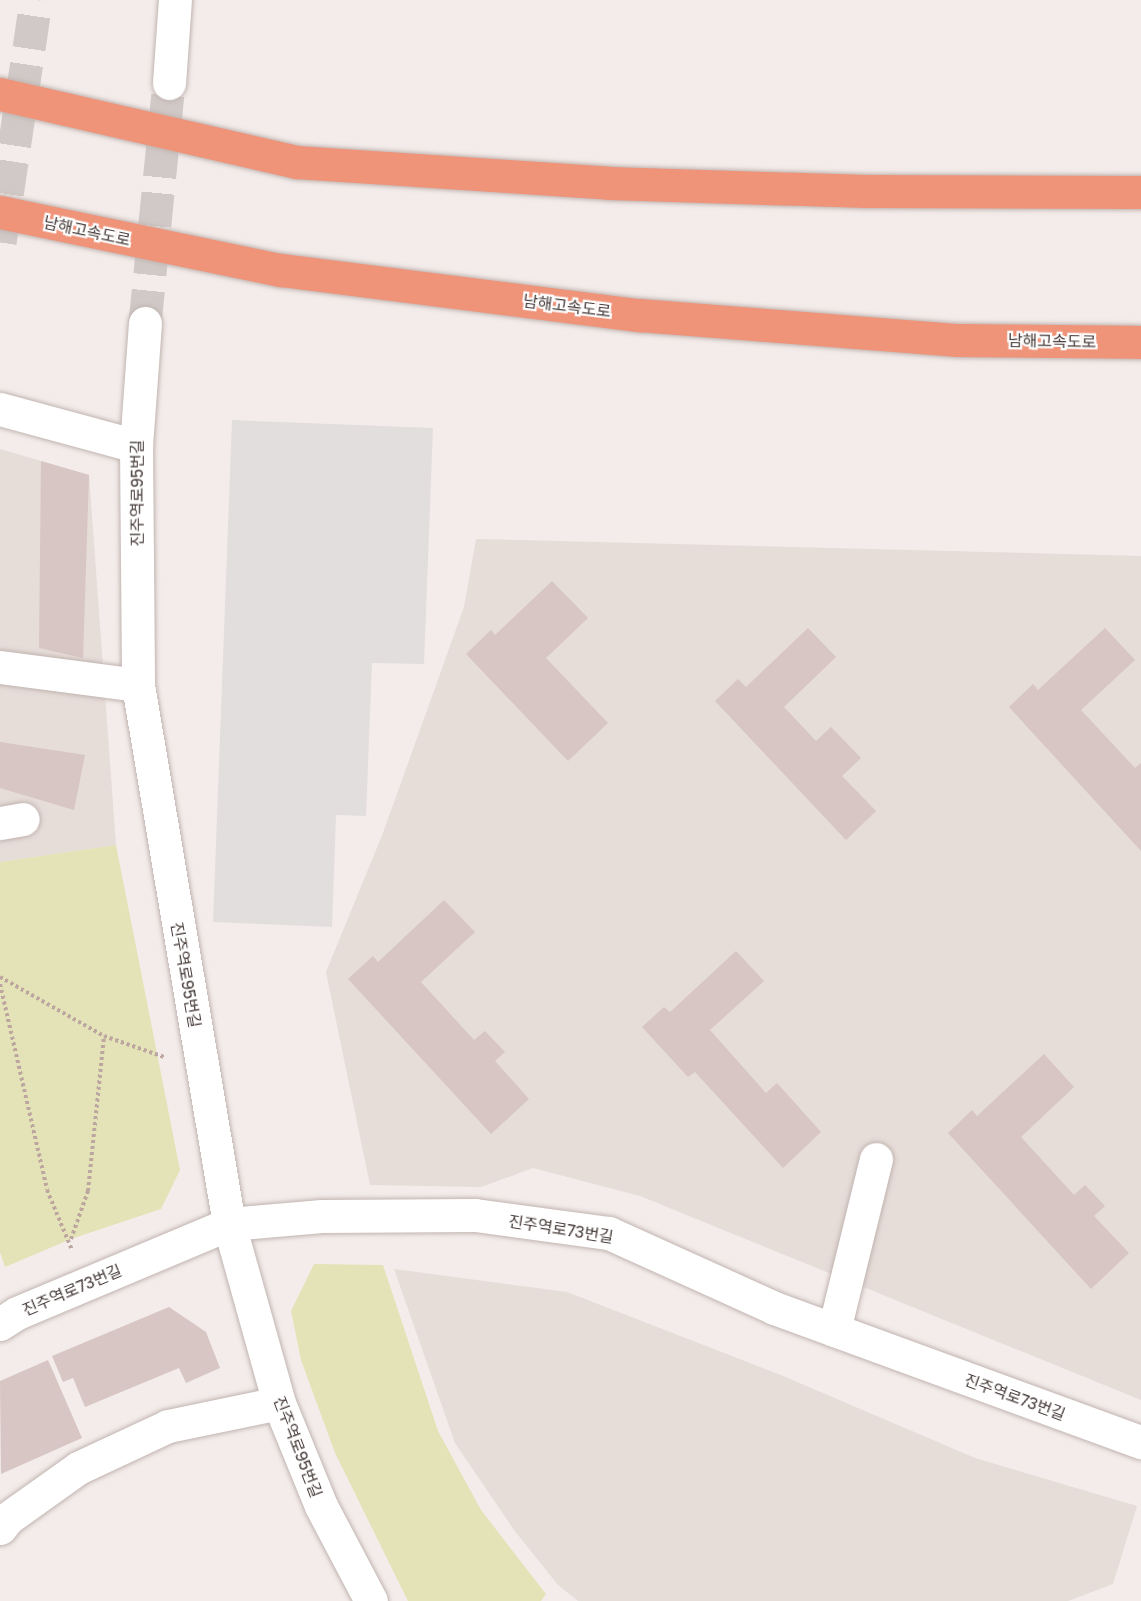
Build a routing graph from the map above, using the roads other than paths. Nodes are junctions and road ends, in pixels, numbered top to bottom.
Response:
1 (175, 0) edge
2 (169, 83) tunnel mouth
3 (0, 94) edge
4 (1141, 192) edge
5 (0, 212) edge
6 (146, 323) tunnel mouth
7 (1141, 342) edge
8 (0, 409) edge
9 (136, 446) junction
10 (0, 667) edge
11 (138, 685) junction
12 (876, 1159) dead end
13 (229, 1224) junction
14 (0, 1324) edge
15 (834, 1330) junction
16 (279, 1403) junction
17 (1141, 1442) edge
18 (0, 1528) edge
19 (371, 1601) edge

1 - 2 street
3 - 4 highway
5 - 7 highway, 남해고속도로
6 - 9 street, 진주역로95번길
8 - 9 street
9 - 11 street, 진주역로95번길
10 - 11 street
11 - 13 street, 진주역로95번길
12 - 15 street
13 - 14 street, 진주역로73번길
13 - 15 street, 진주역로73번길
13 - 16 street, 진주역로95번길
15 - 17 street, 진주역로73번길
16 - 18 street
16 - 19 street, 진주역로95번길

